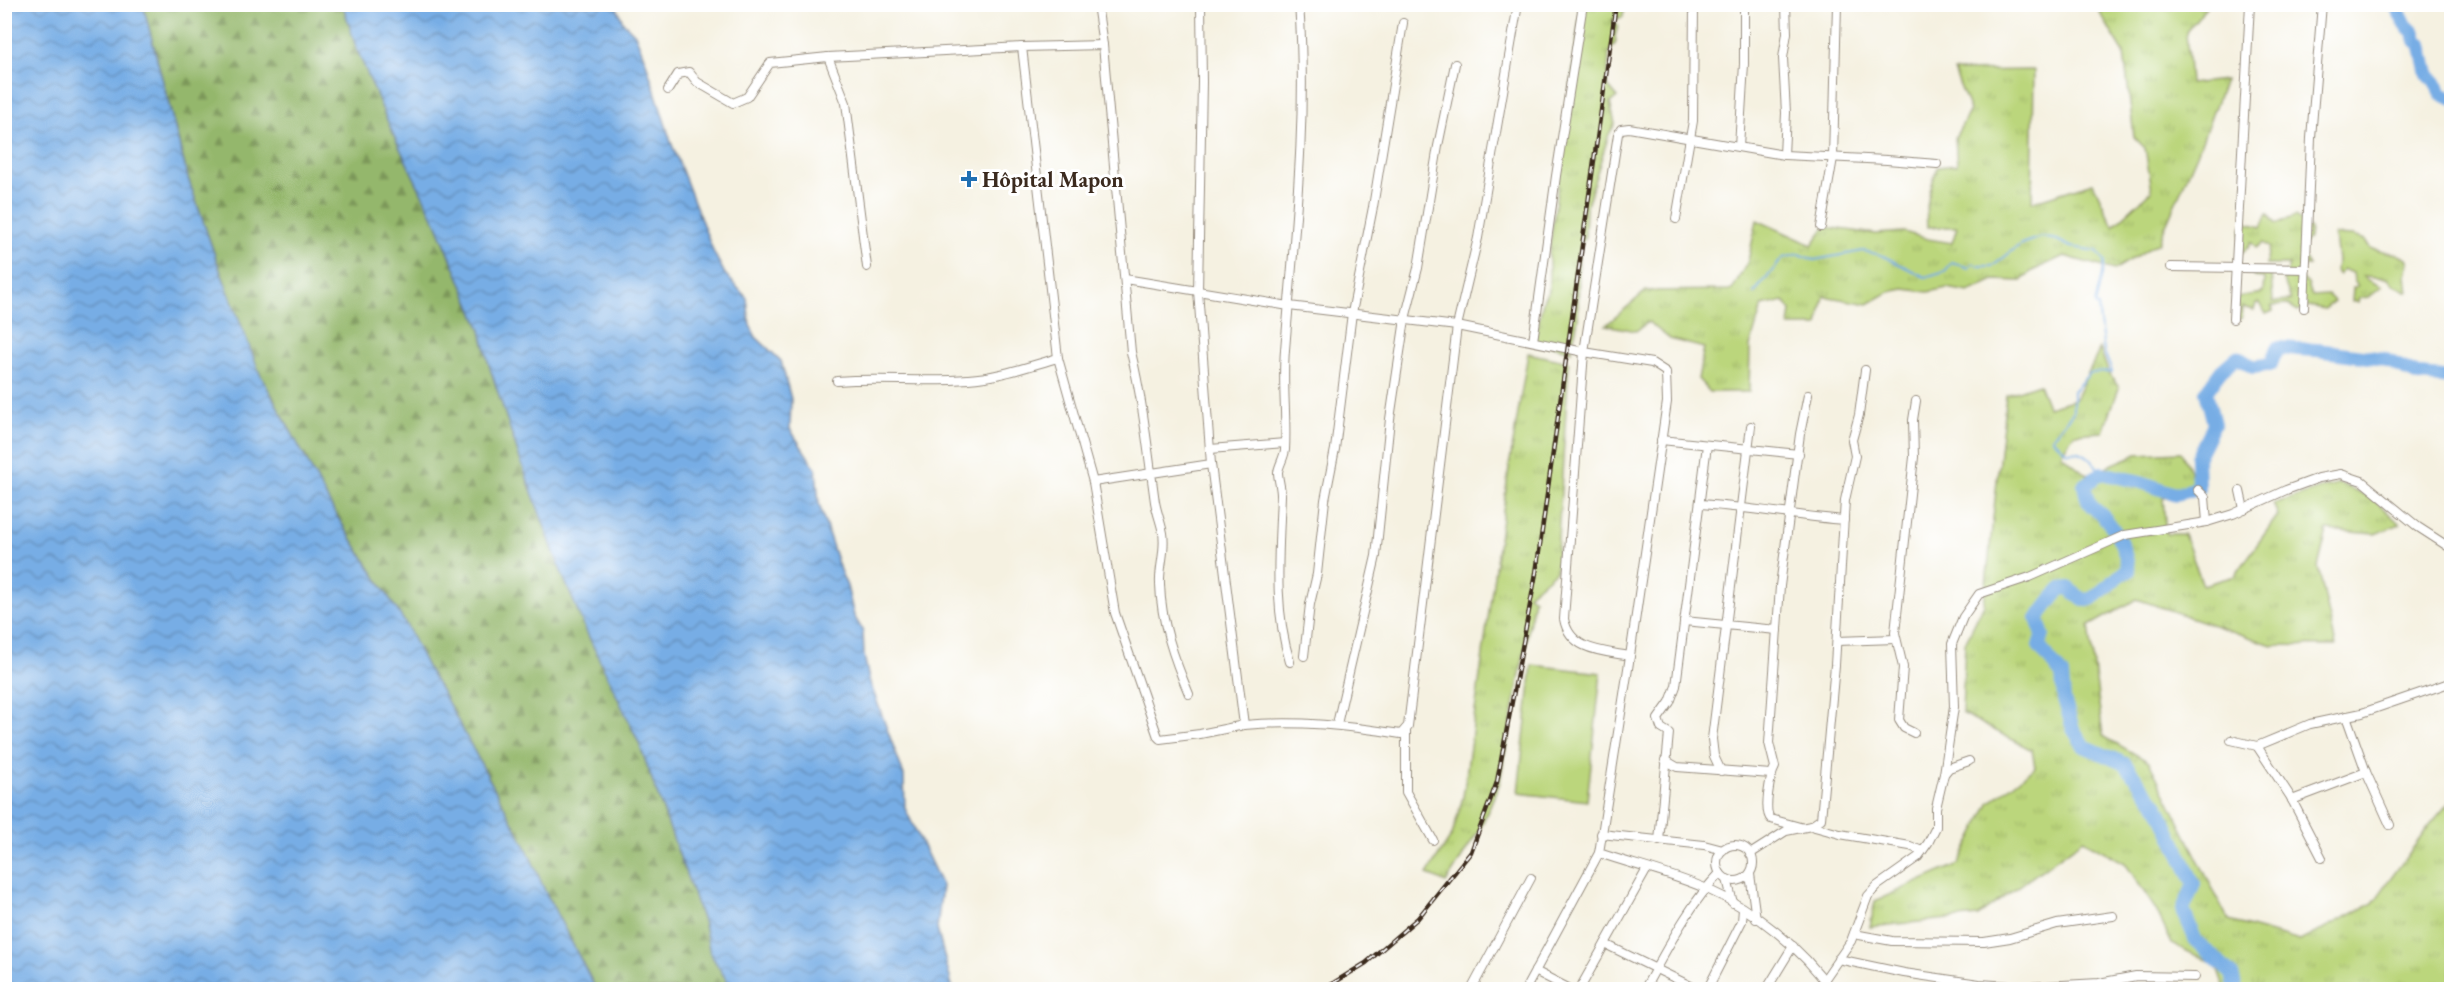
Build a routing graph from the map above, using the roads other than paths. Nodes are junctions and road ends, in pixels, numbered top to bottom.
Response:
1 (1097, 4) edge
2 (1202, 4) edge
3 (1299, 4) edge
4 (1518, 4) edge
5 (1583, 4) edge
6 (1694, 4) edge
7 (1744, 4) edge
8 (1786, 4) edge
9 (1837, 4) edge
10 (2250, 4) edge
11 (2322, 4) edge
12 (1403, 23) dead end
13 (1103, 45) junction
14 (1022, 47) junction
15 (828, 57) junction
16 (1455, 64) dead end
17 (668, 90) dead end
18 (1690, 138) junction
19 (1739, 147) junction
20 (1784, 155) junction
21 (1833, 159) junction
22 (1937, 164) dead end
23 (1676, 219) dead end
24 (1821, 226) dead end
25 (867, 267) dead end
26 (2171, 267) dead end
27 (2235, 268) junction
28 (2306, 269) junction
29 (1125, 279) junction
30 (1198, 291) junction
31 (1289, 306) junction
32 (2304, 308) dead end
33 (1352, 313) junction
34 (2233, 319) dead end
35 (1405, 320) junction
36 (1457, 326) junction
37 (1533, 341) junction
38 (1584, 352) junction
39 (1058, 358) junction
40 (1864, 370) dead end
41 (837, 381) dead end
42 (1809, 395) dead end
43 (1916, 401) dead end
44 (1751, 426) dead end
45 (1661, 440) junction
46 (1285, 443) junction
47 (1707, 445) junction
48 (1210, 449) junction
49 (1748, 450) junction
50 (1799, 454) junction
51 (1211, 464) junction
52 (1152, 473) junction
53 (1093, 482) junction
54 (2199, 490) dead end
55 (2240, 491) dead end
56 (1700, 504) junction
57 (1741, 506) junction
58 (2244, 509) junction
59 (1791, 515) junction
60 (1844, 520) junction
61 (2207, 522) junction
62 (2451, 549) edge
63 (1684, 621) junction
64 (1726, 625) junction
65 (1777, 630) junction
66 (1896, 639) junction
67 (1837, 641) junction
68 (1304, 656) dead end
69 (1630, 656) junction
70 (1290, 662) dead end
71 (2451, 682) edge
72 (1189, 694) dead end
73 (2346, 716) junction
74 (1337, 724) junction
75 (1244, 725) junction
76 (1406, 729) junction
77 (1914, 733) dead end
78 (2231, 740) dead end
79 (2257, 746) junction
80 (1665, 760) junction
81 (1969, 761) dead end
82 (1721, 771) junction
83 (2366, 772) junction
84 (1771, 774) junction
85 (1944, 774) junction
86 (2292, 800) junction
87 (2390, 825) dead end
88 (1811, 826) junction
89 (1801, 827) junction
90 (1601, 834) junction
91 (1433, 840) dead end
92 (1659, 841) junction
93 (1723, 850) junction
94 (1922, 851) junction
95 (1599, 853) junction
96 (1750, 854) junction
97 (2322, 858) dead end
98 (1647, 869) junction
99 (1749, 874) junction
100 (1724, 876) junction
101 (1530, 878) dead end
102 (1706, 888) junction
103 (1733, 903) junction
104 (1743, 909) junction
105 (2113, 916) dead end
106 (1756, 919) junction
107 (1854, 934) junction
108 (1605, 944) junction
109 (1793, 945) junction
110 (1838, 959) junction
111 (1656, 969) junction
112 (1535, 970) junction
113 (2195, 977) dead end
114 (1824, 980) junction
115 (1471, 990) edge
116 (1525, 990) edge
117 (1572, 990) edge
118 (1579, 990) edge
119 (1644, 990) edge
120 (1699, 990) edge
121 (1707, 990) edge
122 (1766, 990) edge
123 (1831, 990) edge

1 - 13 street
2 - 30 street
3 - 31 street
4 - 36 street
5 - 37 street
6 - 18 street
7 - 19 street
8 - 20 street
9 - 21 street
10 - 27 street
11 - 28 street
12 - 33 street
13 - 14 street
13 - 29 street
14 - 15 street
14 - 39 street
15 - 17 street
15 - 25 street
16 - 35 street
18 - 19 street
18 - 23 street
18 - 38 street
19 - 20 street
20 - 21 street
21 - 22 street
21 - 24 street
26 - 27 street
27 - 28 street
27 - 34 street
28 - 32 street
29 - 30 street
29 - 52 street
30 - 31 street
30 - 48 street
31 - 33 street
31 - 46 street
33 - 35 street
33 - 68 street
35 - 36 street
35 - 74 street
36 - 37 street
36 - 76 street
37 - 38 street
38 - 45 street
38 - 69 street
39 - 41 street
39 - 53 street
40 - 60 street
42 - 50 street
43 - 66 street
44 - 49 street
45 - 47 street
45 - 69 street
46 - 48 street
46 - 70 street
47 - 49 street
47 - 56 street
48 - 51 street
49 - 50 street
49 - 57 street
50 - 59 street
51 - 52 street
51 - 75 street
52 - 53 street
52 - 72 street
53 - 75 street
54 - 61 street
55 - 58 street
56 - 57 street
56 - 63 street
57 - 59 street
57 - 64 street
58 - 61 street
58 - 62 street
59 - 60 street
59 - 65 street
60 - 67 street
61 - 85 street
63 - 64 street
63 - 80 street
64 - 65 street
64 - 82 street
65 - 84 street
66 - 67 street
66 - 77 street
67 - 88 street
69 - 90 street
71 - 73 street
73 - 79 street
73 - 83 street
74 - 75 street
74 - 76 street
76 - 91 street
78 - 79 street
79 - 86 street
80 - 82 street
80 - 92 street
81 - 85 street
82 - 84 street
83 - 86 street
83 - 87 street
84 - 89 street
85 - 94 street
86 - 97 street
88 - 89 street
88 - 94 street
89 - 96 street
90 - 92 street
90 - 95 street
92 - 93 street
93 - 96 street
93 - 100 street
94 - 107 street
95 - 98 street
95 - 112 street
96 - 99 street
98 - 102 street
98 - 108 street
99 - 100 street
99 - 106 street
100 - 102 street
100 - 103 street
101 - 115 street
102 - 103 street
102 - 111 street
103 - 104 street
104 - 106 street
104 - 121 street
105 - 107 street
106 - 109 street
107 - 110 street
108 - 111 street
108 - 118 street
109 - 114 street
109 - 122 street
110 - 113 street
110 - 114 street
111 - 119 street
111 - 120 street
112 - 116 street
112 - 117 street
114 - 123 street

